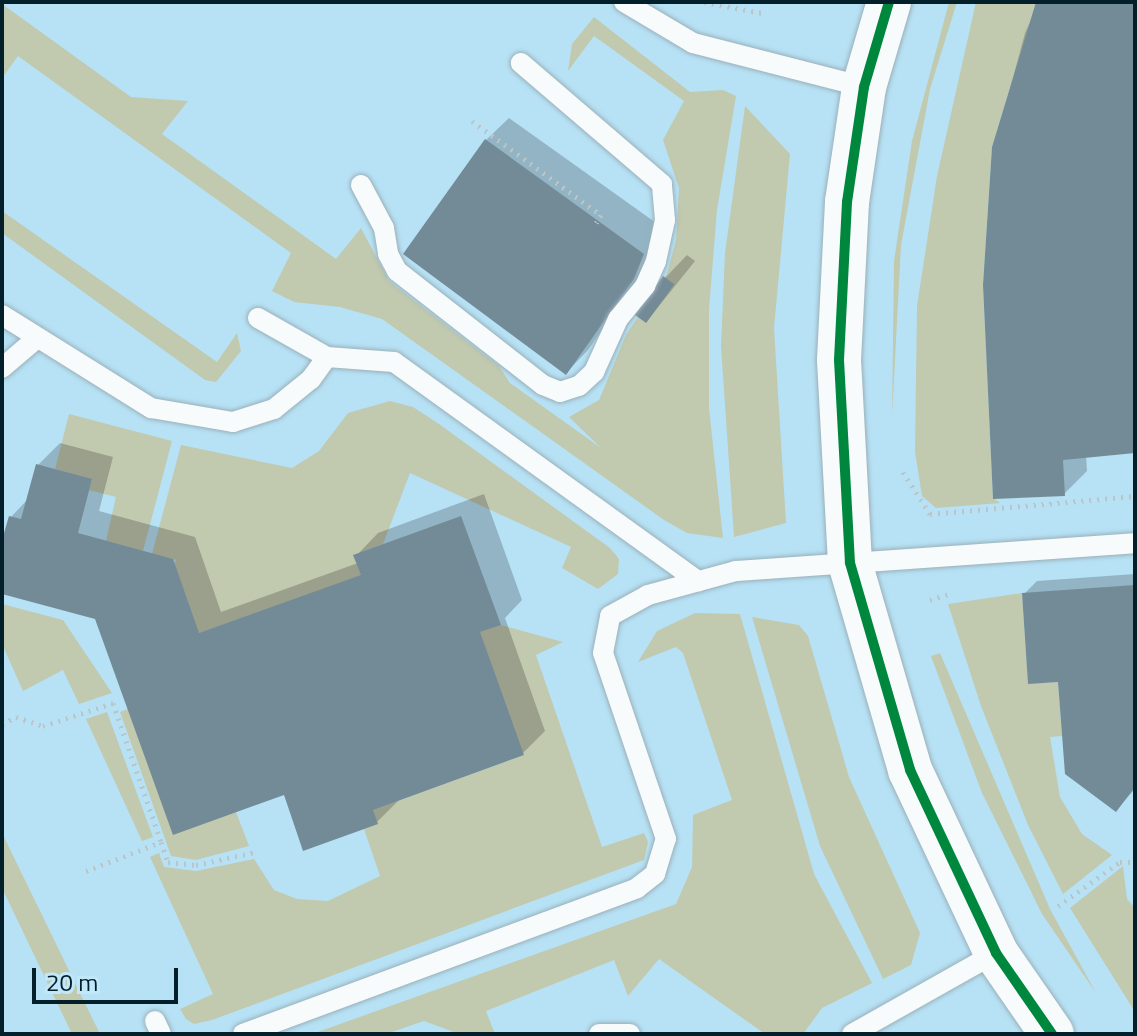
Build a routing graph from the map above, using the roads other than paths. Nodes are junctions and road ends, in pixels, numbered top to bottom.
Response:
1 (624, 2) edge
2 (889, 2) edge
3 (521, 63) dead end
4 (864, 87) junction
5 (361, 185) dead end
6 (2, 315) edge
7 (258, 318) dead end
8 (37, 338) junction
9 (327, 357) junction
10 (2, 368) edge
11 (1135, 543) edge
12 (850, 563) junction
13 (698, 581) junction
14 (996, 953) junction
15 (243, 1034) edge
16 (599, 1034) edge
17 (630, 1034) edge
18 (852, 1034) edge
19 (1052, 1034) edge

1 - 4 lane
2 - 4 street
3 - 5 lane
4 - 12 street
6 - 8 lane
7 - 9 lane
8 - 9 lane
8 - 10 lane
9 - 13 lane
11 - 12 lane
12 - 13 lane
12 - 14 street
13 - 15 lane
14 - 18 lane
14 - 19 street
16 - 17 lane

